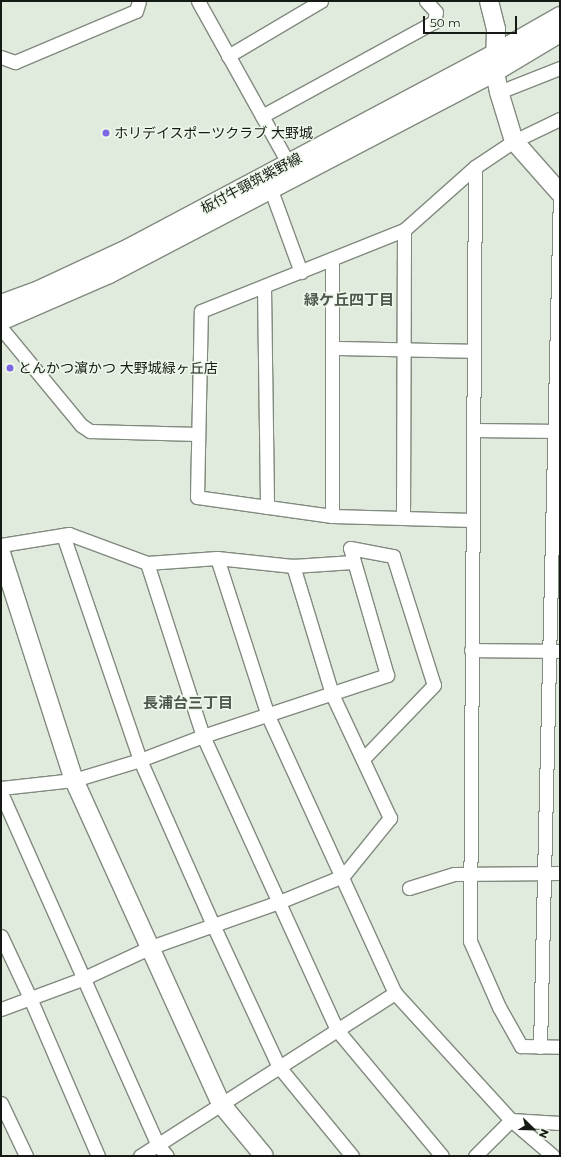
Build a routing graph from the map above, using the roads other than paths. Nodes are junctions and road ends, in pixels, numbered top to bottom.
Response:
1 (138, 1) edge
2 (198, 1) edge
3 (320, 1) edge
4 (426, 1) edge
5 (489, 1) edge
6 (560, 16) edge
7 (560, 33) edge
8 (497, 52) junction
9 (228, 56) junction
10 (1, 57) edge
11 (560, 68) edge
12 (495, 72) junction
13 (499, 92) junction
14 (262, 116) junction
15 (560, 119) edge
16 (514, 141) junction
17 (288, 163) junction
18 (476, 168) junction
19 (268, 182) junction
20 (560, 193) edge
21 (404, 230) junction
22 (332, 259) junction
23 (301, 272) junction
24 (264, 287) junction
25 (1, 304) edge
26 (1, 321) edge
27 (1, 328) edge
28 (332, 348) junction
29 (404, 349) junction
30 (474, 351) junction
31 (473, 430) junction
32 (557, 431) edge
33 (198, 434) junction
34 (267, 507) junction
35 (332, 516) junction
36 (404, 518) junction
37 (472, 520) junction
38 (63, 535) junction
39 (1, 545) edge
40 (1, 553) edge
41 (217, 558) junction
42 (353, 562) junction
43 (147, 563) junction
44 (293, 566) junction
45 (471, 650) junction
46 (554, 651) edge
47 (332, 694) junction
48 (268, 716) junction
49 (203, 736) junction
50 (363, 759) junction
51 (140, 760) junction
52 (74, 780) junction
53 (1, 788) edge
54 (1, 793) edge
55 (544, 873) junction
56 (560, 873) edge
57 (470, 874) junction
58 (342, 876) junction
59 (409, 888) dead end
60 (279, 902) junction
61 (213, 925) junction
62 (1, 936) edge
63 (151, 947) junction
64 (82, 979) junction
65 (395, 993) junction
66 (30, 998) junction
67 (1, 1009) edge
68 (337, 1030) junction
69 (540, 1047) junction
70 (560, 1047) edge
71 (279, 1067) junction
72 (1, 1103) edge
73 (221, 1104) junction
74 (511, 1120) junction
75 (560, 1123) edge
76 (158, 1145) junction
77 (26, 1156) edge
78 (98, 1156) edge
79 (140, 1156) edge
80 (167, 1156) edge
81 (264, 1156) edge
82 (352, 1156) edge
83 (442, 1156) edge
84 (475, 1156) edge
85 (553, 1156) edge

1 - 10 street
2 - 9 street
3 - 9 street
4 - 14 street
5 - 8 main road
6 - 8 main road, 板付牛頸筑紫野線
7 - 12 main road, 板付牛頸筑紫野線
8 - 12 main road
8 - 17 main road, 板付牛頸筑紫野線
9 - 14 street
11 - 13 street
12 - 13 main road
12 - 19 main road, 板付牛頸筑紫野線
13 - 16 main road
14 - 17 street
15 - 16 street
16 - 18 street
16 - 20 main road
17 - 19 main road, 板付牛頸筑紫野線
18 - 21 street
18 - 30 street
19 - 23 street
19 - 25 main road, 板付牛頸筑紫野線
19 - 26 main road, 板付牛頸筑紫野線
20 - 32 street
21 - 22 street
21 - 29 street
22 - 23 street
22 - 28 street
23 - 24 street
24 - 33 street
24 - 34 street
27 - 33 street
28 - 29 street
28 - 35 street
29 - 30 street
29 - 36 street
30 - 31 street
31 - 32 street
31 - 37 street
32 - 46 street
33 - 34 street
34 - 35 street
35 - 36 street
36 - 37 street
37 - 45 street
38 - 39 street
38 - 43 street
38 - 51 street
40 - 52 main road
41 - 43 street
41 - 44 street
41 - 48 street
42 - 44 street
42 - 47 street
42 - 50 street
43 - 49 street
44 - 47 street
45 - 46 street
45 - 57 street
46 - 55 street
47 - 48 street
47 - 50 street
48 - 49 street
48 - 58 street
49 - 51 street
49 - 60 street
50 - 58 street
51 - 52 street
51 - 61 street
52 - 53 street
52 - 63 main road
54 - 64 street
55 - 56 street
55 - 57 street
55 - 69 street
57 - 59 street
57 - 69 street
58 - 60 street
58 - 65 street
60 - 61 street
60 - 68 street
61 - 63 street
61 - 71 street
62 - 66 street
63 - 64 street
63 - 73 main road
64 - 66 street
64 - 76 street
65 - 68 street
65 - 74 street
66 - 67 street
66 - 78 street
68 - 71 street
68 - 83 street
69 - 70 street
71 - 73 street
71 - 82 street
72 - 77 street
73 - 76 street
73 - 81 main road
74 - 75 street
74 - 84 street
74 - 85 street
76 - 79 street
76 - 80 street

